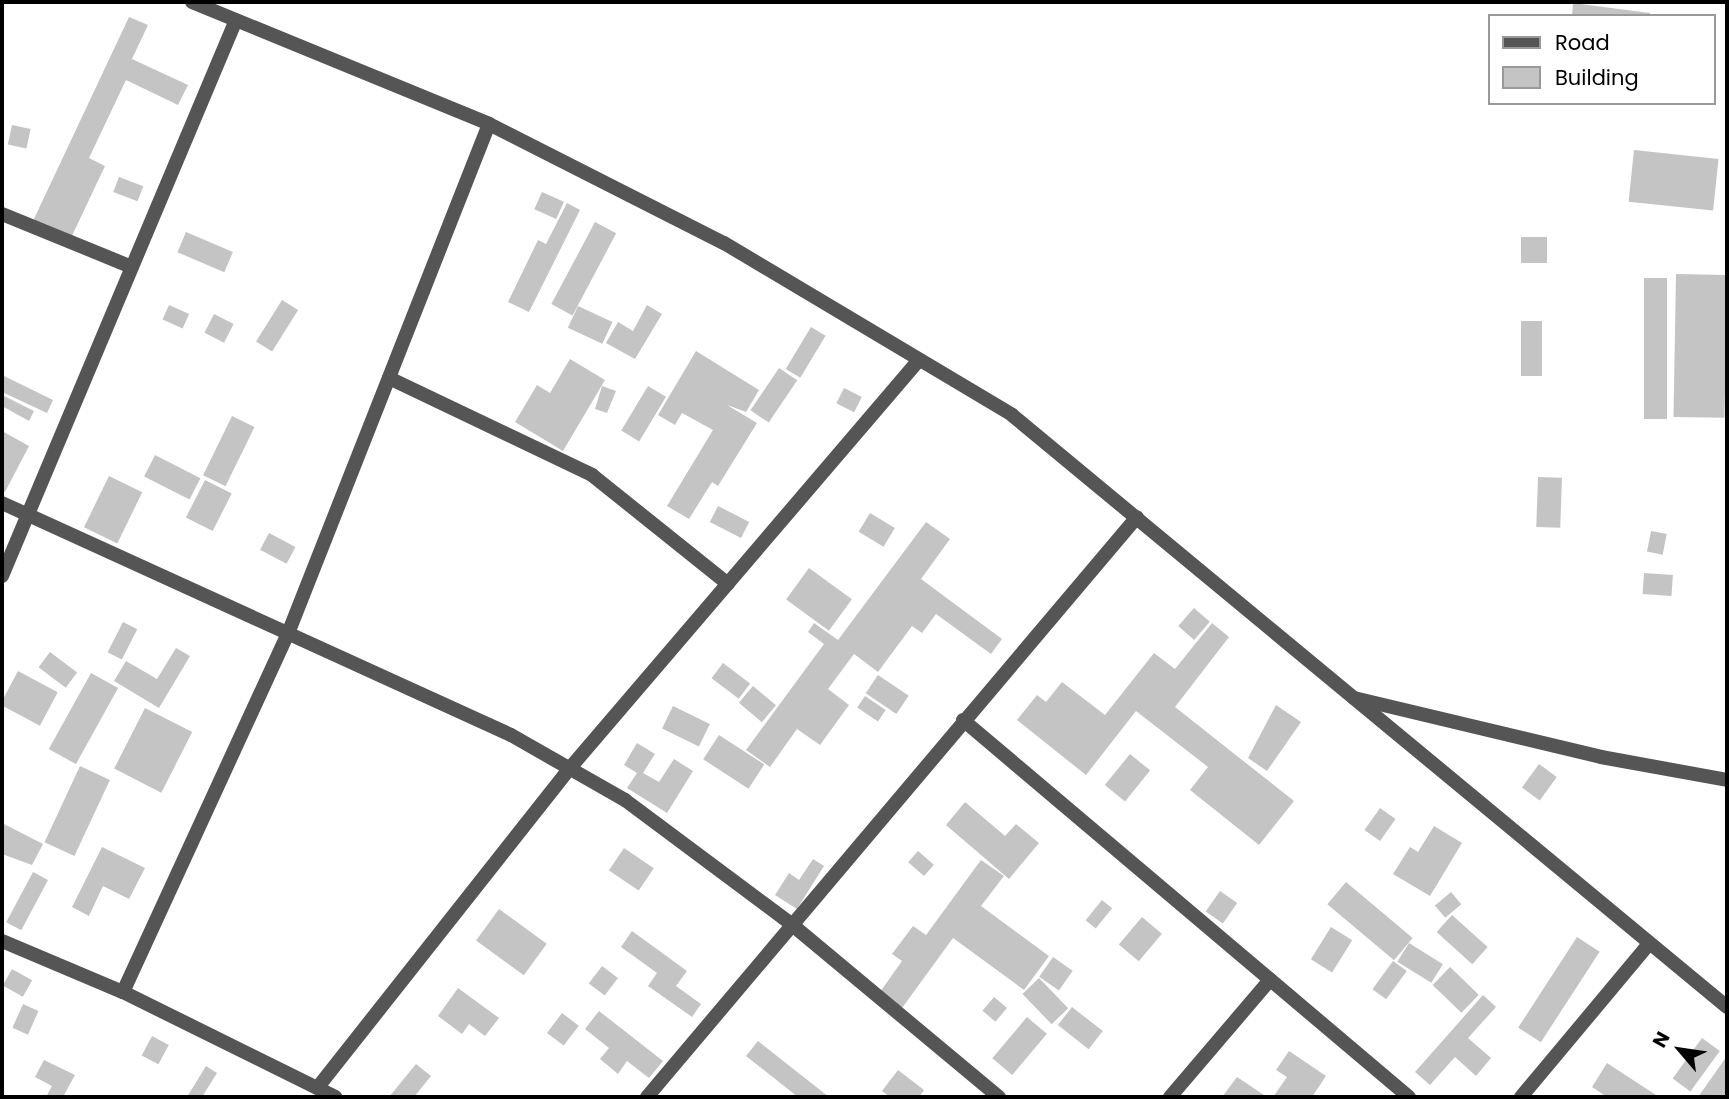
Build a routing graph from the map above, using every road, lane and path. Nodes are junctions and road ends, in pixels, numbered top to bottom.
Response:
1 (192, 2) edge
2 (236, 20) junction
3 (489, 124) junction
4 (2, 214) edge
5 (132, 267) junction
6 (919, 360) junction
7 (389, 378) junction
8 (2, 503) edge
9 (29, 515) junction
10 (1137, 517) junction
11 (2, 576) edge
12 (728, 584) junction
13 (289, 631) junction
14 (1353, 698) junction
15 (963, 720) junction
16 (570, 768) junction
17 (1727, 780) edge
18 (790, 923) junction
19 (2, 941) edge
20 (1648, 945) junction
21 (1270, 980) junction
22 (123, 992) junction
23 (1727, 1007) edge
24 (318, 1087) junction
25 (335, 1097) edge
26 (647, 1097) edge
27 (999, 1097) edge
28 (1170, 1097) edge
29 (1409, 1097) edge
30 (1521, 1097) edge

1 - 2 street
2 - 3 street
2 - 5 street
3 - 6 street
3 - 7 street
4 - 5 street
5 - 9 street
6 - 10 street
6 - 12 street
7 - 12 street
7 - 13 street
8 - 9 street
9 - 11 street
9 - 13 street
10 - 14 street
10 - 15 street
12 - 16 street
13 - 16 street
13 - 22 street
14 - 17 street
14 - 20 street
15 - 18 street
15 - 21 street
16 - 18 street
16 - 24 street
18 - 26 street
18 - 27 street
19 - 22 street
20 - 23 street
20 - 30 street
21 - 28 street
21 - 29 street
22 - 24 street
24 - 25 street

